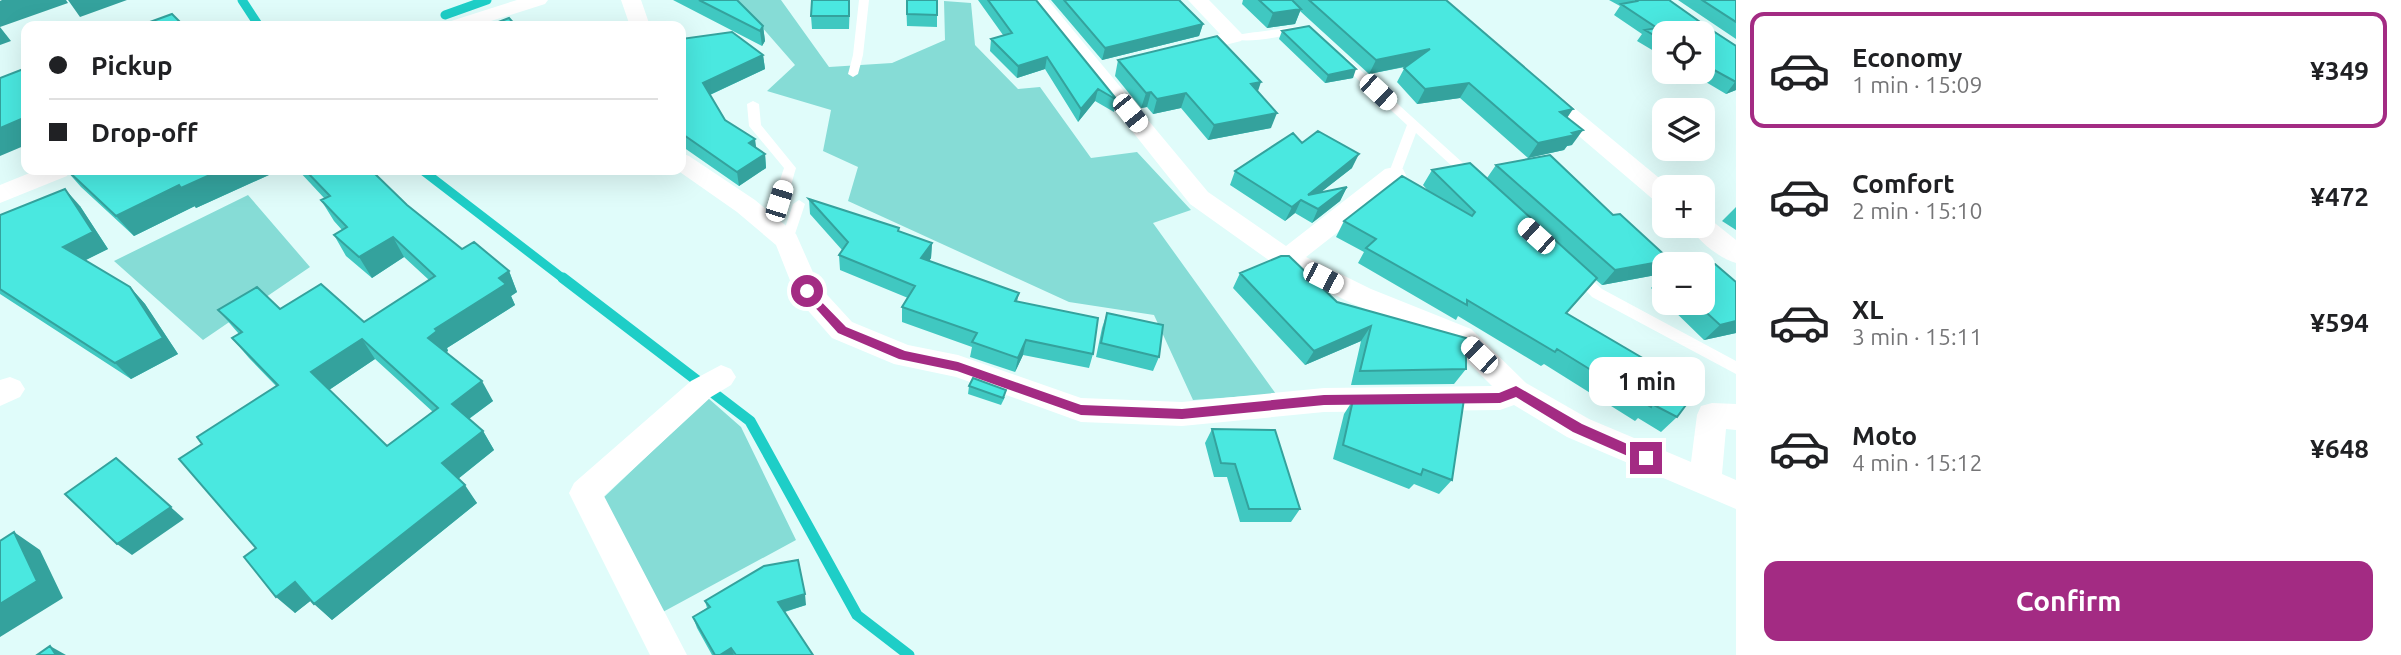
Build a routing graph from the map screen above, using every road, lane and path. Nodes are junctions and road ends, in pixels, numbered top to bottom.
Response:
1 (538, 0) edge
2 (631, 0) edge
3 (864, 0) edge
4 (1038, 0) edge
5 (1198, 0) edge
6 (1298, 19) edge
7 (471, 21) edge
8 (638, 21) edge
9 (1234, 37) junction
10 (1171, 52) edge
11 (1337, 54) edge
12 (1121, 65) edge
13 (1095, 71) junction
14 (853, 74) dead end
15 (1527, 79) edge
16 (753, 104) dead end
17 (1413, 124) junction
18 (686, 165) edge
19 (46, 175) edge
20 (1394, 175) joint
21 (1652, 185) edge
22 (1485, 190) edge
23 (0, 195) edge
24 (799, 204) dead end
25 (765, 222) junction
26 (1715, 237) edge
27 (787, 240) junction
28 (1736, 254) edge
29 (1286, 259) junction
30 (1567, 265) edge
31 (1736, 368) edge
32 (711, 383) dead end
33 (1516, 391) junction
34 (1736, 417) edge
35 (1705, 481) junction
36 (1736, 495) edge
37 (669, 655) edge

1 - 7 street
2 - 8 street
3 - 14 lane
4 - 13 street
5 - 9 street
6 - 9 lane
9 - 10 street
11 - 17 lane
12 - 13 street
13 - 29 street
15 - 21 street
16 - 25 lane
17 - 20 lane
17 - 22 lane
18 - 25 street
19 - 23 street
20 - 29 street
24 - 27 lane
25 - 27 street
26 - 28 street
27 - 33 street
29 - 33 street
30 - 31 lane
32 - 37 street
33 - 35 street
34 - 35 street
35 - 36 street

